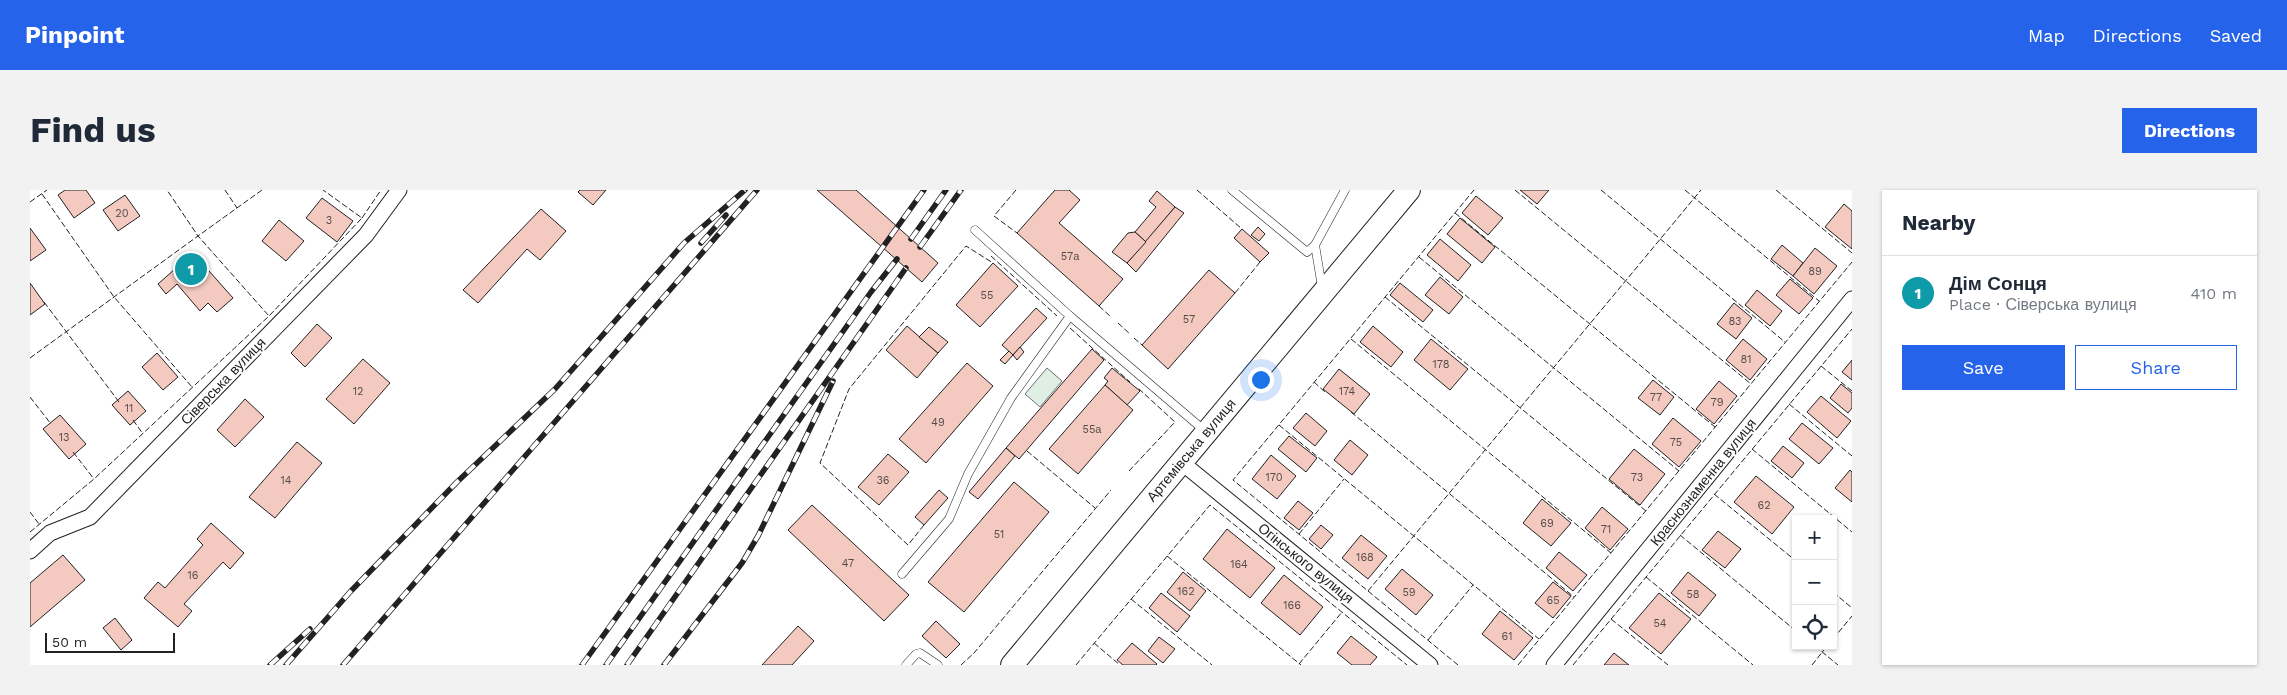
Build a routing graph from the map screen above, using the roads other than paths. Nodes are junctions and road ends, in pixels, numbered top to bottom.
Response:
1 (399, 190) edge
2 (1232, 190) edge
3 (1345, 190) edge
4 (1409, 190) edge
5 (975, 230) dead end
6 (1315, 245) junction
7 (1322, 293) junction
8 (1852, 299) edge
9 (1070, 316) junction
10 (1206, 432) junction
11 (1181, 462) junction
12 (30, 551) edge
13 (902, 574) dead end
14 (906, 665) edge
15 (938, 665) edge
16 (1012, 665) edge
17 (1430, 665) edge
18 (1554, 665) edge

1 - 12 street, Сіверська вулиця
2 - 6 lane
3 - 6 lane
4 - 7 main road, Артемівська вулиця
5 - 9 lane
6 - 7 lane
7 - 10 main road, Артемівська вулиця
8 - 18 street, Краснознаменна вулиця
9 - 10 lane
9 - 13 lane
10 - 11 main road, Артемівська вулиця
11 - 16 main road, Артемівська вулиця
11 - 17 street, Огінського вулиця
14 - 15 lane

